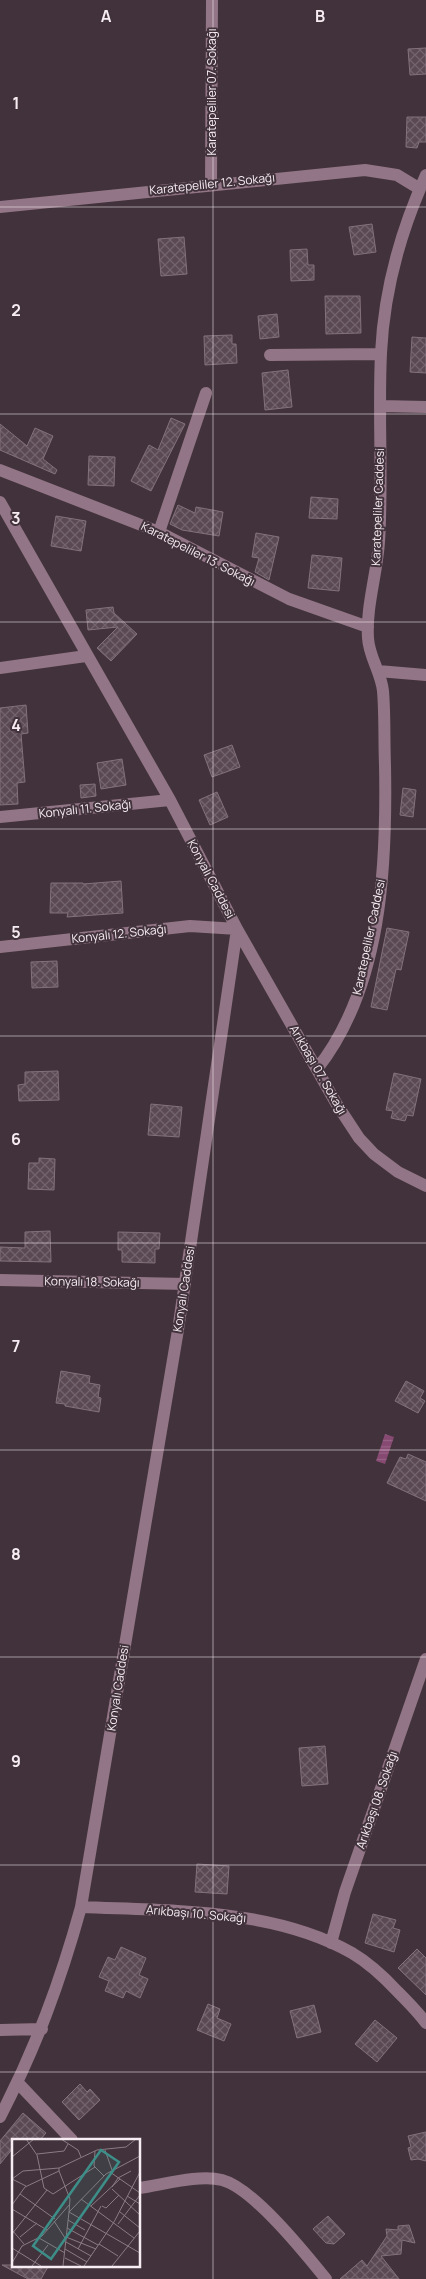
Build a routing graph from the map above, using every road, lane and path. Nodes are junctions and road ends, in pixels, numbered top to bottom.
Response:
1 (212, 0) edge
2 (426, 175) edge
3 (211, 184) junction
4 (420, 189) junction
5 (0, 207) edge
6 (381, 354) junction
7 (270, 355) dead end
8 (206, 393) dead end
9 (381, 406) junction
10 (426, 407) edge
11 (0, 470) edge
12 (0, 502) edge
13 (4, 521) edge
14 (159, 532) junction
15 (368, 627) junction
16 (86, 656) junction
17 (0, 668) edge
18 (378, 671) junction
19 (426, 675) edge
20 (170, 800) junction
21 (0, 818) edge
22 (237, 928) junction
23 (0, 947) edge
24 (317, 1069) junction
25 (426, 1186) edge
26 (0, 1280) edge
27 (185, 1284) junction
28 (426, 1659) edge
29 (81, 1906) junction
30 (331, 1942) junction
31 (426, 2023) edge
32 (42, 2029) junction
33 (0, 2030) edge
34 (18, 2083) junction
35 (0, 2117) edge
36 (71, 2139) edge
37 (140, 2188) edge
38 (326, 2279) edge

1 - 3 street, Karatepeliler 07. Sokağı
2 - 4 street, Karatepeliler Caddesi
3 - 4 street, Karatepeliler 12. Sokağı
3 - 5 street, Karatepeliler 12. Sokağı
4 - 6 street, Karatepeliler Caddesi
6 - 7 street
6 - 9 street, Karatepeliler Caddesi
8 - 14 street
9 - 10 street
9 - 15 street, Karatepeliler Caddesi
11 - 14 street, Karatepeliler 13. Sokağı
12 - 13 street, Konyalı Caddesi
13 - 16 street, Konyalı Caddesi
14 - 15 street, Karatepeliler 13. Sokağı
15 - 18 street, Karatepeliler Caddesi
16 - 17 street
16 - 20 street, Konyalı Caddesi
18 - 19 street
18 - 24 street, Karatepeliler Caddesi
20 - 21 street, Konyalı 11. Sokağı
20 - 22 street, Konyalı Caddesi
22 - 23 street, Konyalı 12. Sokağı
22 - 24 street, Arıkbaşı 07. Sokağı
22 - 27 street, Konyalı Caddesi
24 - 25 street, Arıkbaşı 07. Sokağı
26 - 27 street, Konyalı 18. Sokağı
27 - 29 street, Konyalı Caddesi
28 - 30 street, Arıkbaşı 08. Sokağı
29 - 30 street, Arıkbaşı 10. Sokağı
29 - 32 street, Konyalı Caddesi
30 - 31 street, Arıkbaşı 10. Sokağı
32 - 33 street
32 - 34 street, Konyalı Caddesi
34 - 35 street, Konyalı Caddesi
34 - 36 street
37 - 38 street

